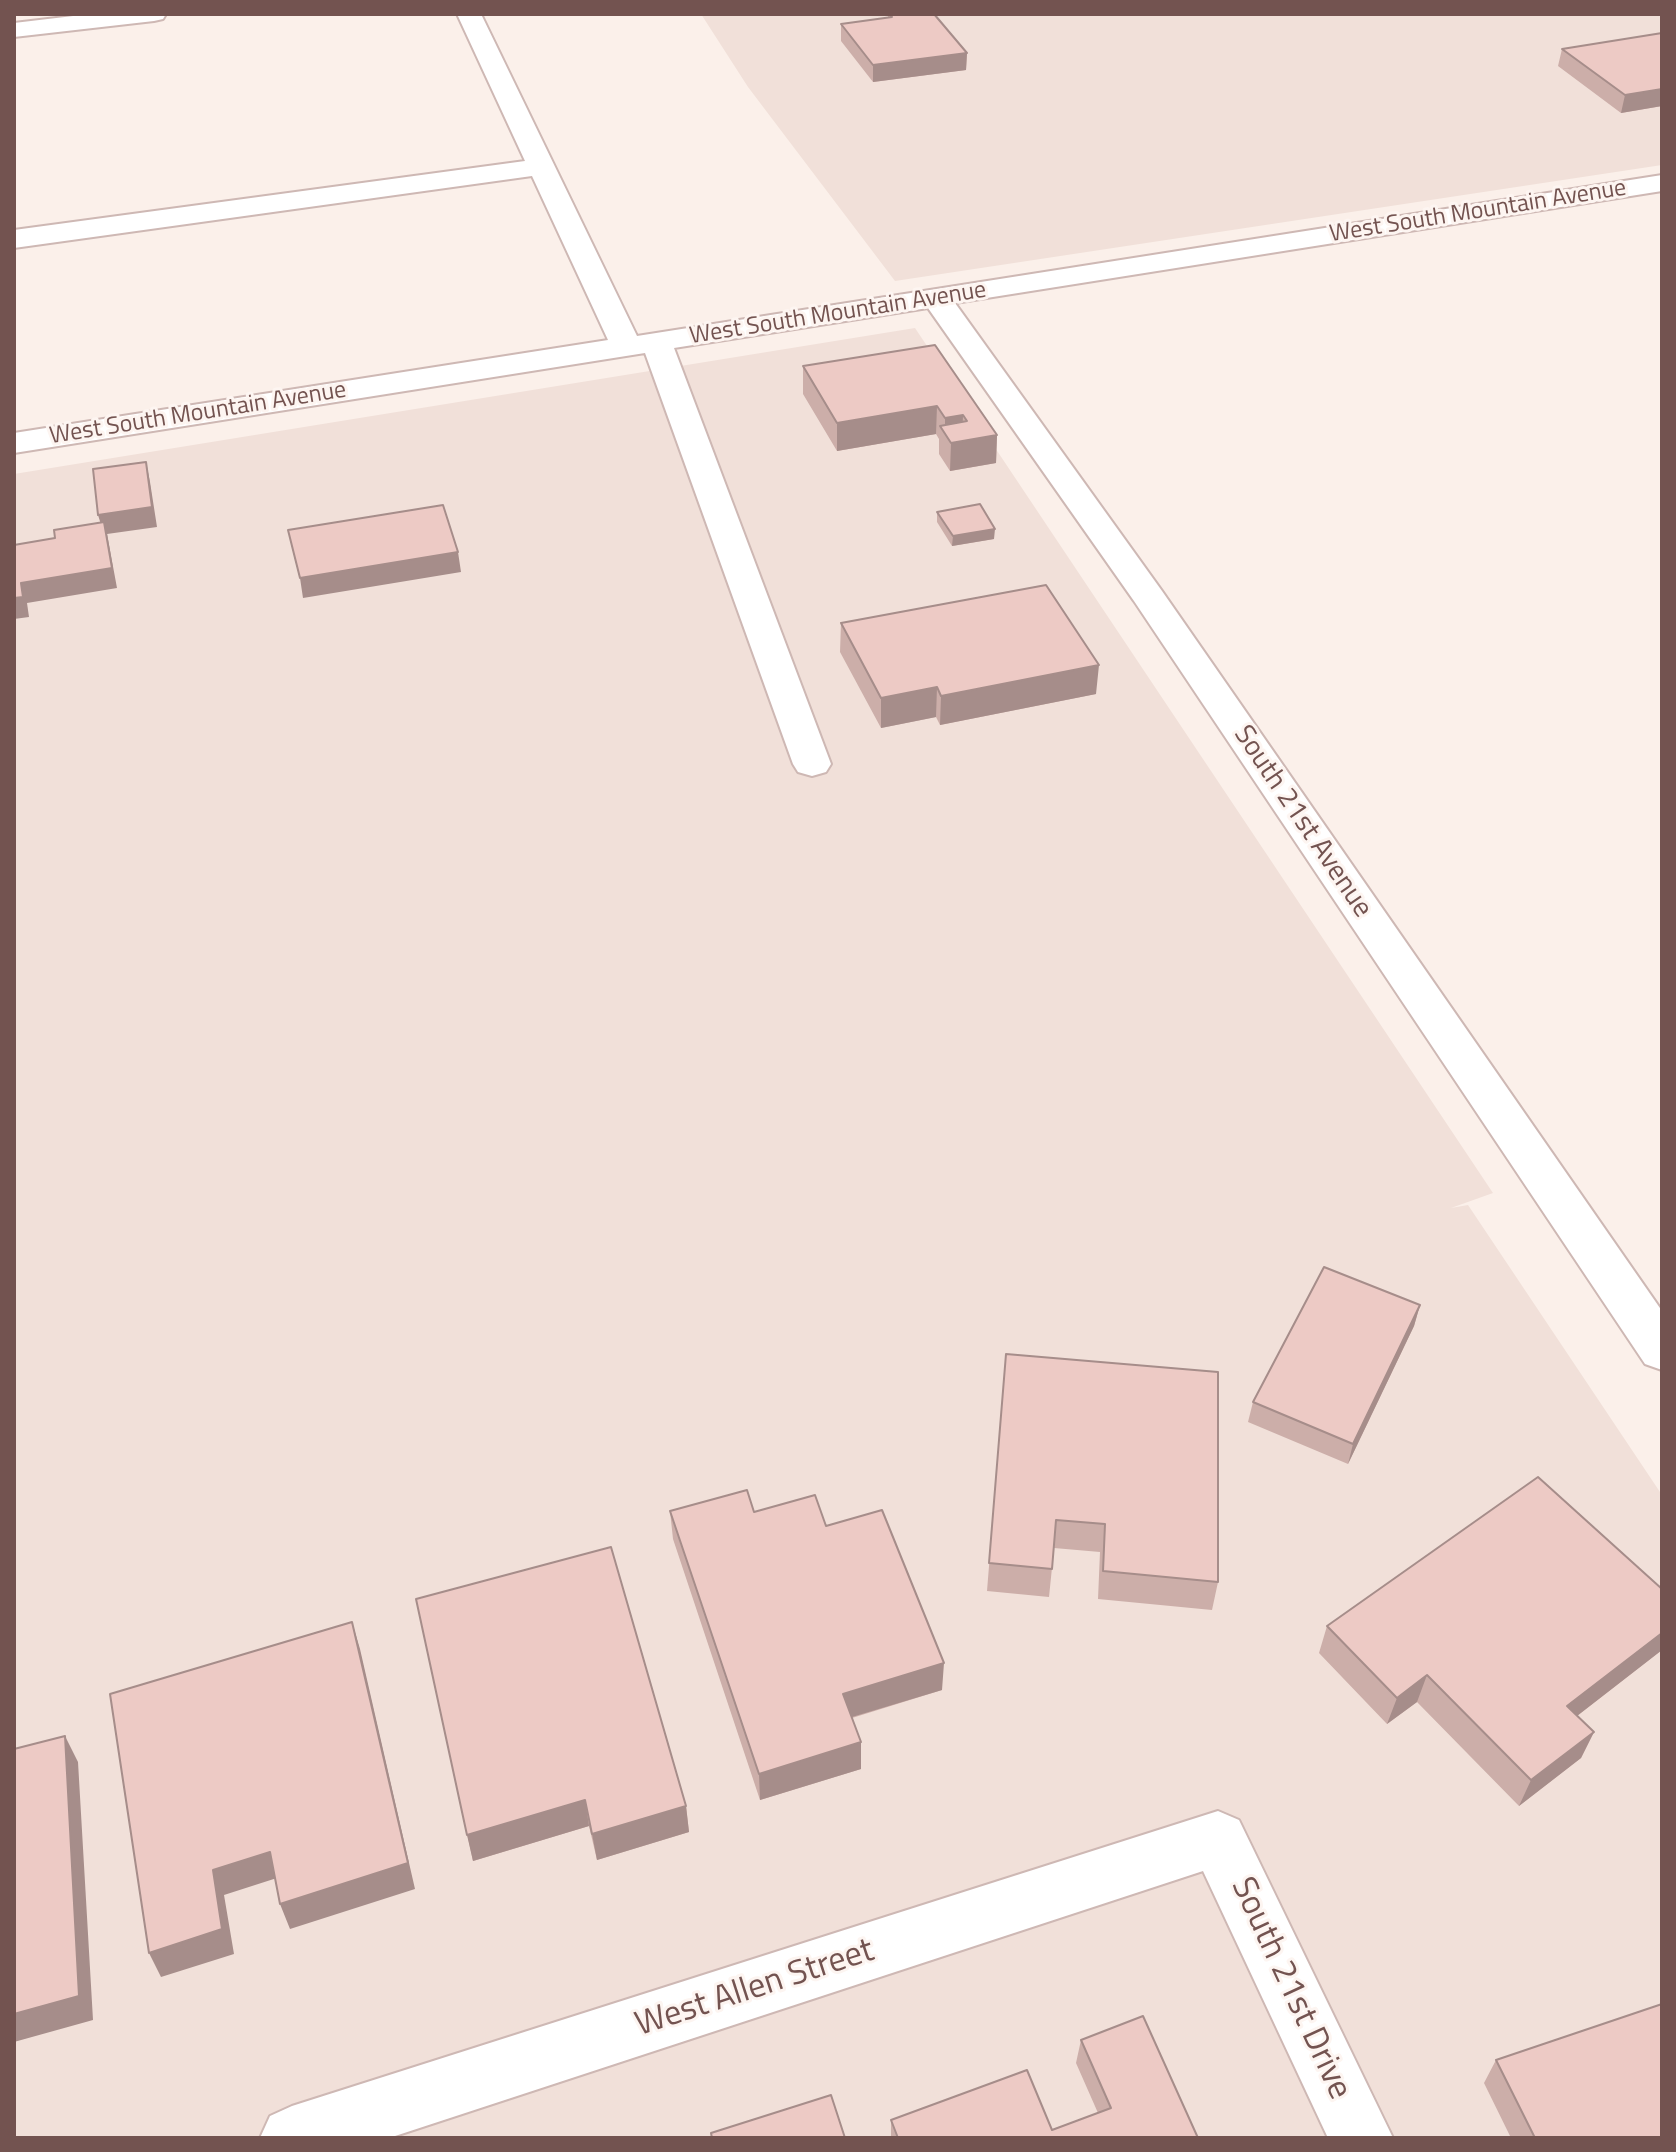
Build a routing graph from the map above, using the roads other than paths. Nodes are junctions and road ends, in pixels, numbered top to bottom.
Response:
1 (154, 14) edge
2 (469, 14) edge
3 (14, 30) edge
4 (542, 167) junction
5 (1662, 183) edge
6 (14, 239) edge
7 (936, 298) junction
8 (642, 344) junction
9 (14, 443) edge
10 (812, 764) dead end
11 (1662, 1350) edge
12 (1218, 1839) joint
13 (292, 2138) edge
14 (1361, 2138) edge

1 - 3 street
2 - 4 street
4 - 6 street
4 - 8 street
5 - 7 street, West South Mountain Avenue
7 - 8 street, West South Mountain Avenue
7 - 11 street, South 21st Avenue
8 - 9 street, West South Mountain Avenue
8 - 10 street
12 - 13 street, West Allen Street
12 - 14 street, South 21st Drive

